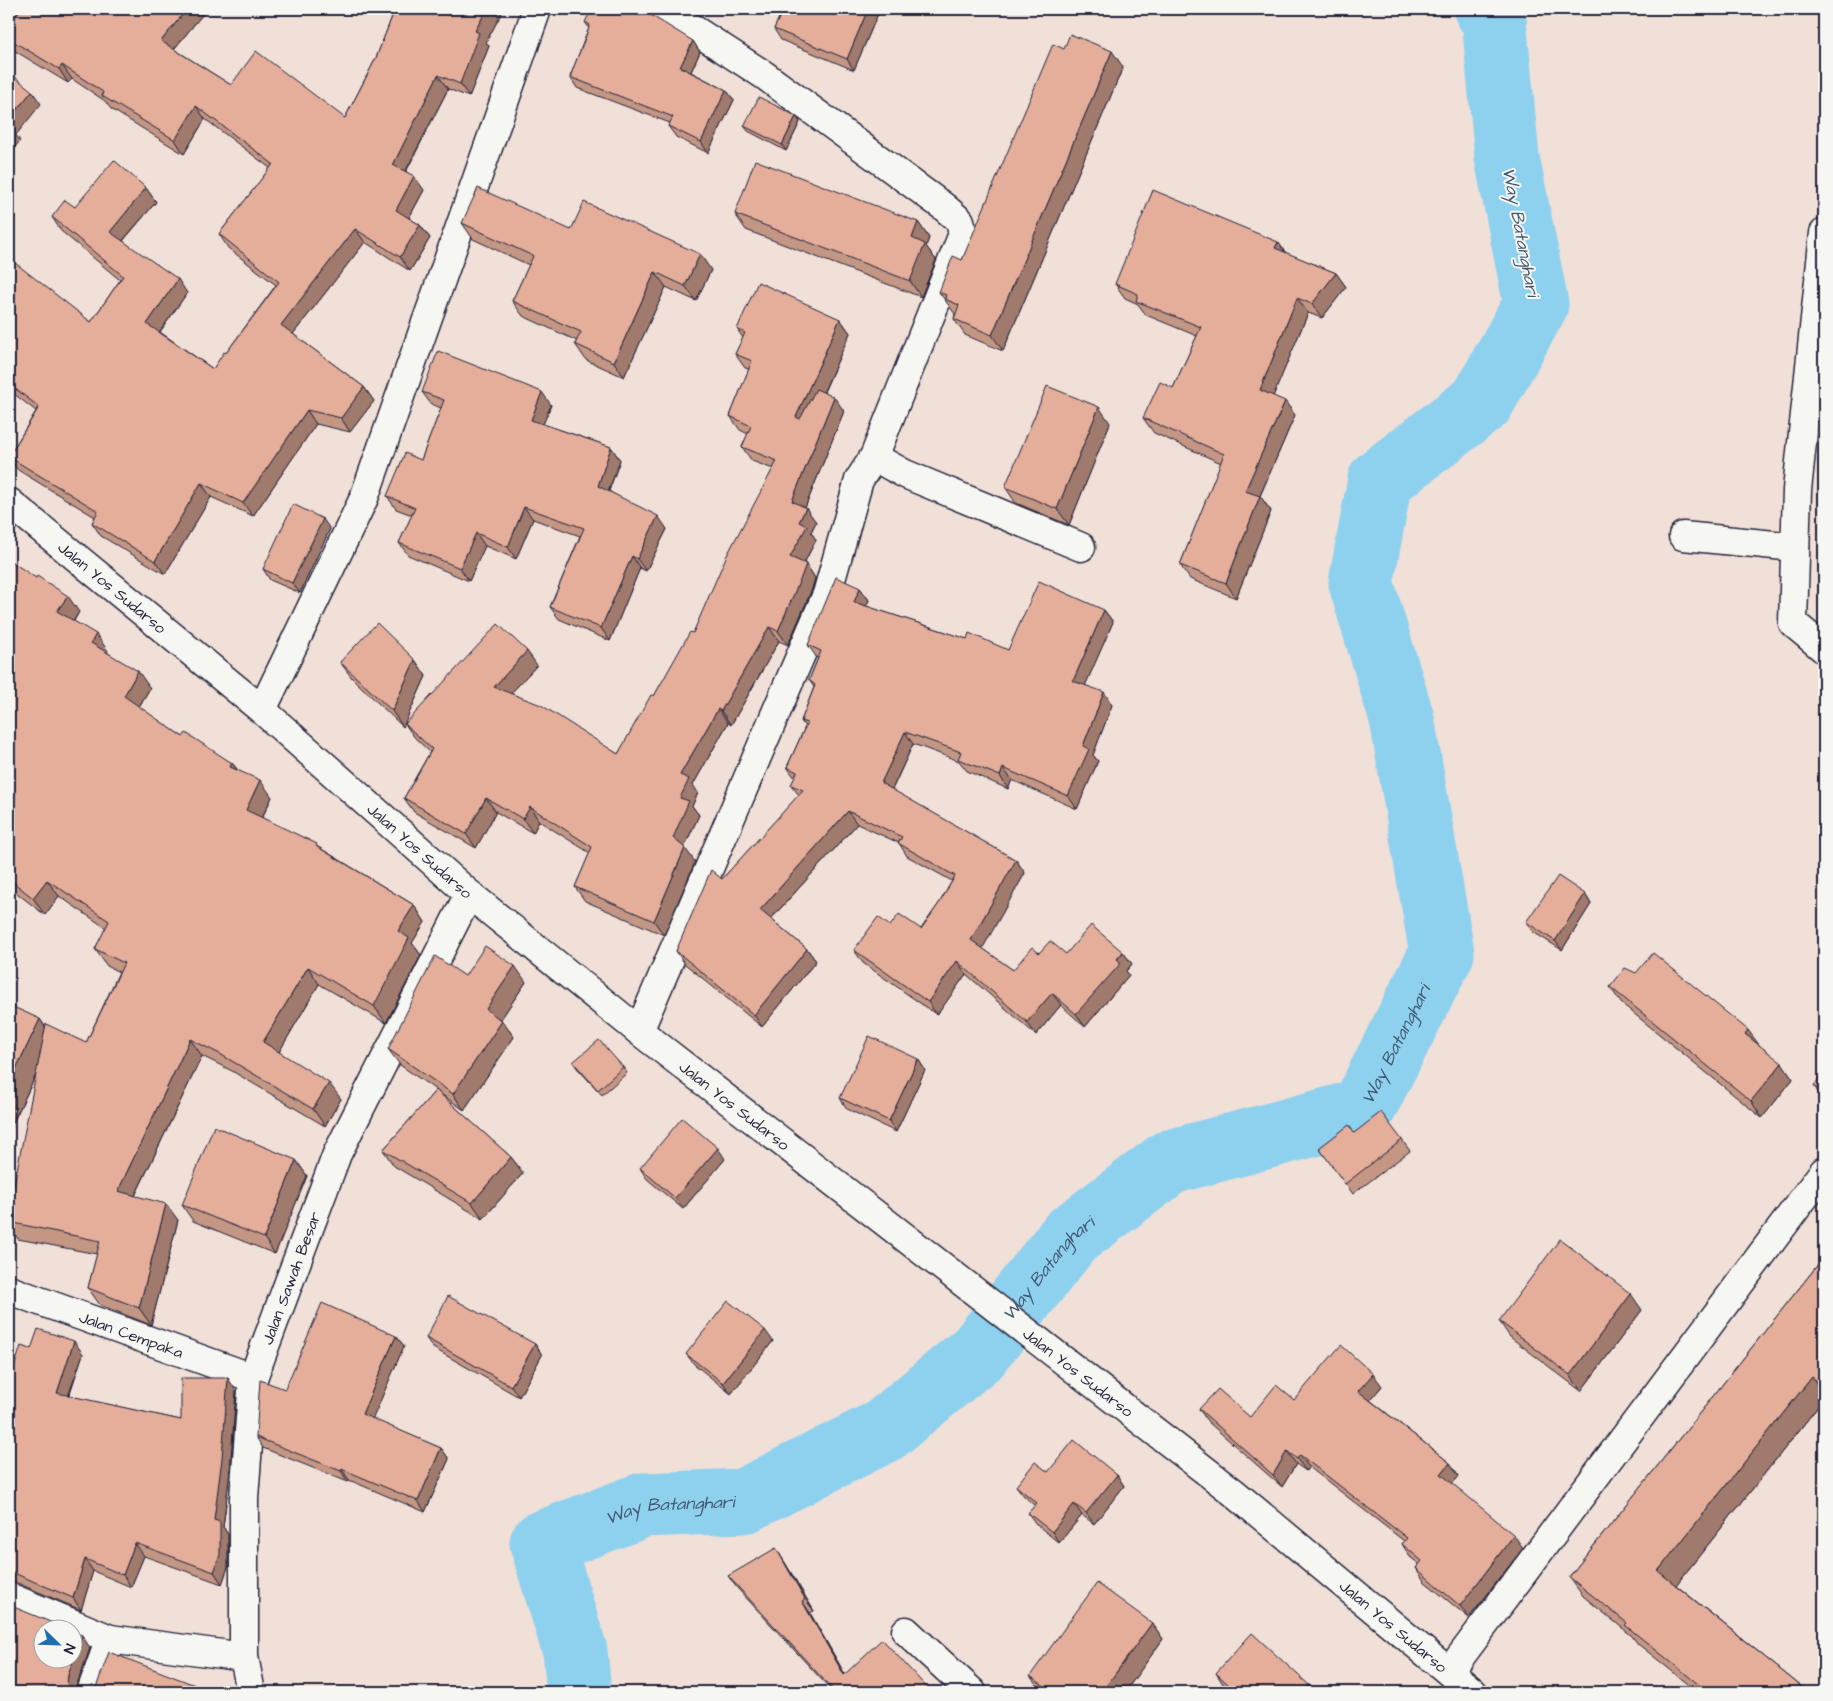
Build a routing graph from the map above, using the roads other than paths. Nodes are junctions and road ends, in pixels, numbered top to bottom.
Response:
1 (537, 9) edge
2 (662, 9) edge
3 (1824, 234) edge
4 (874, 457) junction
5 (9, 502) edge
6 (1683, 536) dead end
7 (1081, 547) dead end
8 (1795, 548) junction
9 (1824, 649) edge
10 (262, 710) junction
11 (469, 894) junction
12 (639, 1031) junction
13 (1824, 1171) edge
14 (9, 1290) edge
15 (253, 1378) junction
16 (9, 1597) edge
17 (906, 1631) dead end
18 (110, 1639) junction
19 (244, 1657) junction
20 (1450, 1672) junction
21 (91, 1692) edge
22 (251, 1692) edge
23 (972, 1692) edge
24 (1473, 1692) edge

1 - 10 street
2 - 4 street
3 - 8 street
4 - 7 street
4 - 12 street
5 - 10 street, Jalan Yos Sudarso
6 - 8 street
8 - 9 street
10 - 11 street, Jalan Yos Sudarso
11 - 12 street, Jalan Yos Sudarso
11 - 15 street, Jalan Sawah Besar
12 - 20 street, Jalan Yos Sudarso
13 - 20 street
14 - 15 street, Jalan Cempaka
15 - 19 street, Jalan Sawah Besar
16 - 18 street
17 - 23 street
18 - 19 street
18 - 21 street
19 - 22 street, Jalan Sawah Besar
20 - 24 street, Jalan Yos Sudarso

